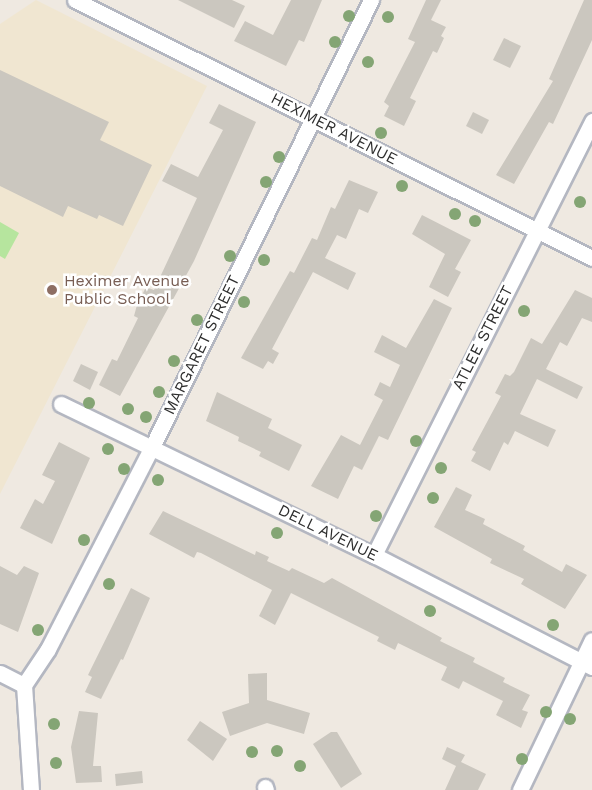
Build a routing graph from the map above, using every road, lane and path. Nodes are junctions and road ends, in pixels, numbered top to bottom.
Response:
1 (75, 0) edge
2 (371, 0) edge
3 (313, 118) junction
4 (592, 121) edge
5 (537, 231) junction
6 (592, 258) edge
7 (61, 404) dead end
8 (152, 447) junction
9 (374, 555) junction
10 (592, 640) edge
11 (587, 664) edge
12 (0, 673) edge
13 (24, 685) junction
14 (31, 790) edge
15 (520, 790) edge

1 - 3 street, HEXIMER AVENUE
2 - 3 street, MARGARET STREET
3 - 5 street, HEXIMER AVENUE
3 - 8 street, MARGARET STREET
4 - 5 street, ATLEE STREET
5 - 6 street, HEXIMER AVENUE
5 - 9 street, ATLEE STREET
7 - 8 street, DELL AVENUE
8 - 9 street, DELL AVENUE
8 - 13 street, MARGARET STREET
9 - 11 street, DELL AVENUE
10 - 11 street
11 - 15 street
12 - 13 street
13 - 14 street

